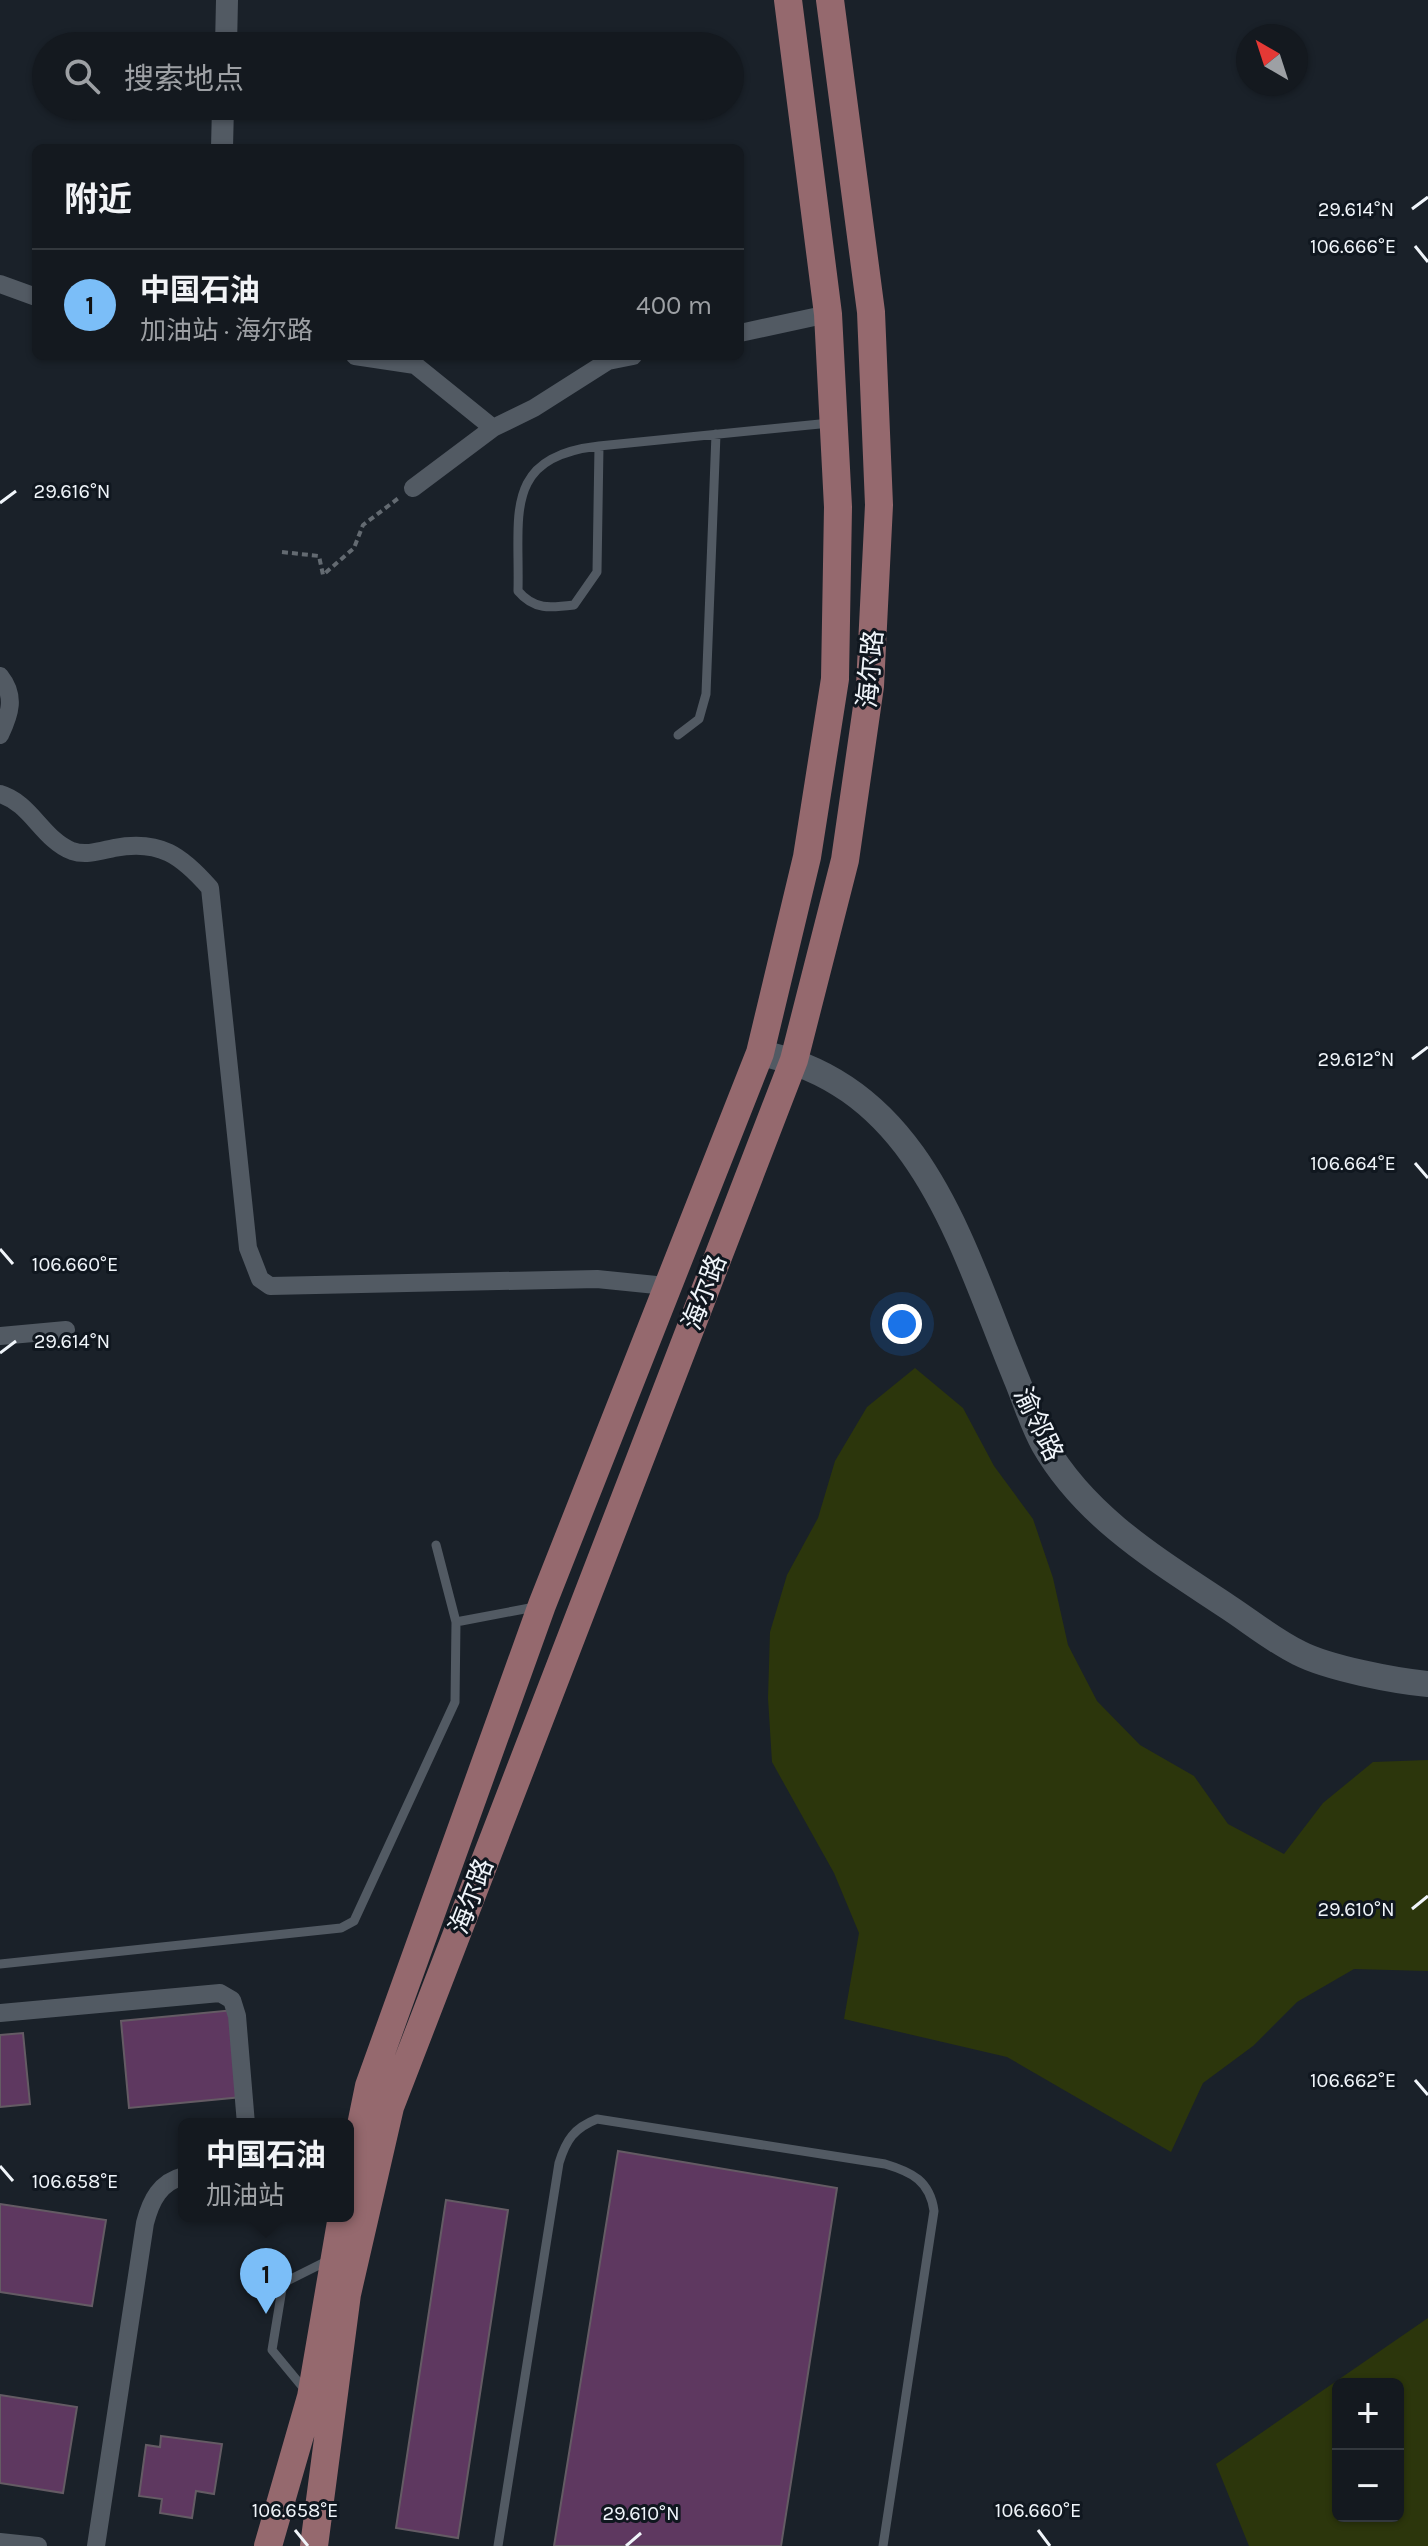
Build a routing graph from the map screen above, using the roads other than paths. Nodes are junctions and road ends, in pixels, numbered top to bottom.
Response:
1 (227, 0) edge
2 (788, 0) edge
3 (830, 0) edge
4 (226, 32) edge
5 (223, 120) edge
6 (222, 144) edge
7 (0, 284) edge
8 (32, 296) edge
9 (828, 314) junction
10 (744, 332) edge
11 (382, 360) edge
12 (613, 360) edge
13 (834, 423) junction
14 (493, 428) junction
15 (716, 434) junction
16 (599, 446) junction
17 (413, 488) road end
18 (0, 676) edge
19 (0, 735) edge
20 (678, 735) dead end
21 (0, 794) edge
22 (760, 1053) junction
23 (794, 1060) junction
24 (666, 1286) junction
25 (66, 1330) dead end
26 (0, 1336) edge
27 (436, 1545) dead end
28 (542, 1605) junction
29 (456, 1622) junction
30 (1428, 1684) edge
31 (0, 1964) edge
32 (0, 2013) edge
33 (246, 2118) edge
34 (354, 2160) edge
35 (178, 2178) edge
36 (341, 2222) edge
37 (334, 2258) junction
38 (311, 2397) junction
39 (0, 2542) edge
40 (38, 2546) edge
41 (96, 2546) edge
42 (268, 2546) edge
43 (314, 2546) edge
44 (498, 2546) edge
45 (883, 2546) edge

1 - 4 street
2 - 9 main road, 海尔路
3 - 23 main road, 海尔路
5 - 6 street
7 - 8 street
9 - 10 street
9 - 13 main road, 海尔路
11 - 14 street
12 - 14 street
13 - 15 lane
13 - 22 main road, 海尔路
14 - 17 street
15 - 16 lane
15 - 20 lane
16 - 16 lane
18 - 19 street
21 - 24 street
22 - 23 main road, 渝邻路
22 - 24 main road, 海尔路
23 - 30 main road, 渝邻路
23 - 43 main road, 海尔路
24 - 28 main road, 海尔路
25 - 26 street
27 - 29 lane
28 - 29 lane
28 - 34 main road, 海尔路
29 - 31 lane
32 - 33 street
35 - 41 street
36 - 37 main road
37 - 38 main road
37 - 38 lane
38 - 42 main road
39 - 40 street
44 - 45 lane

